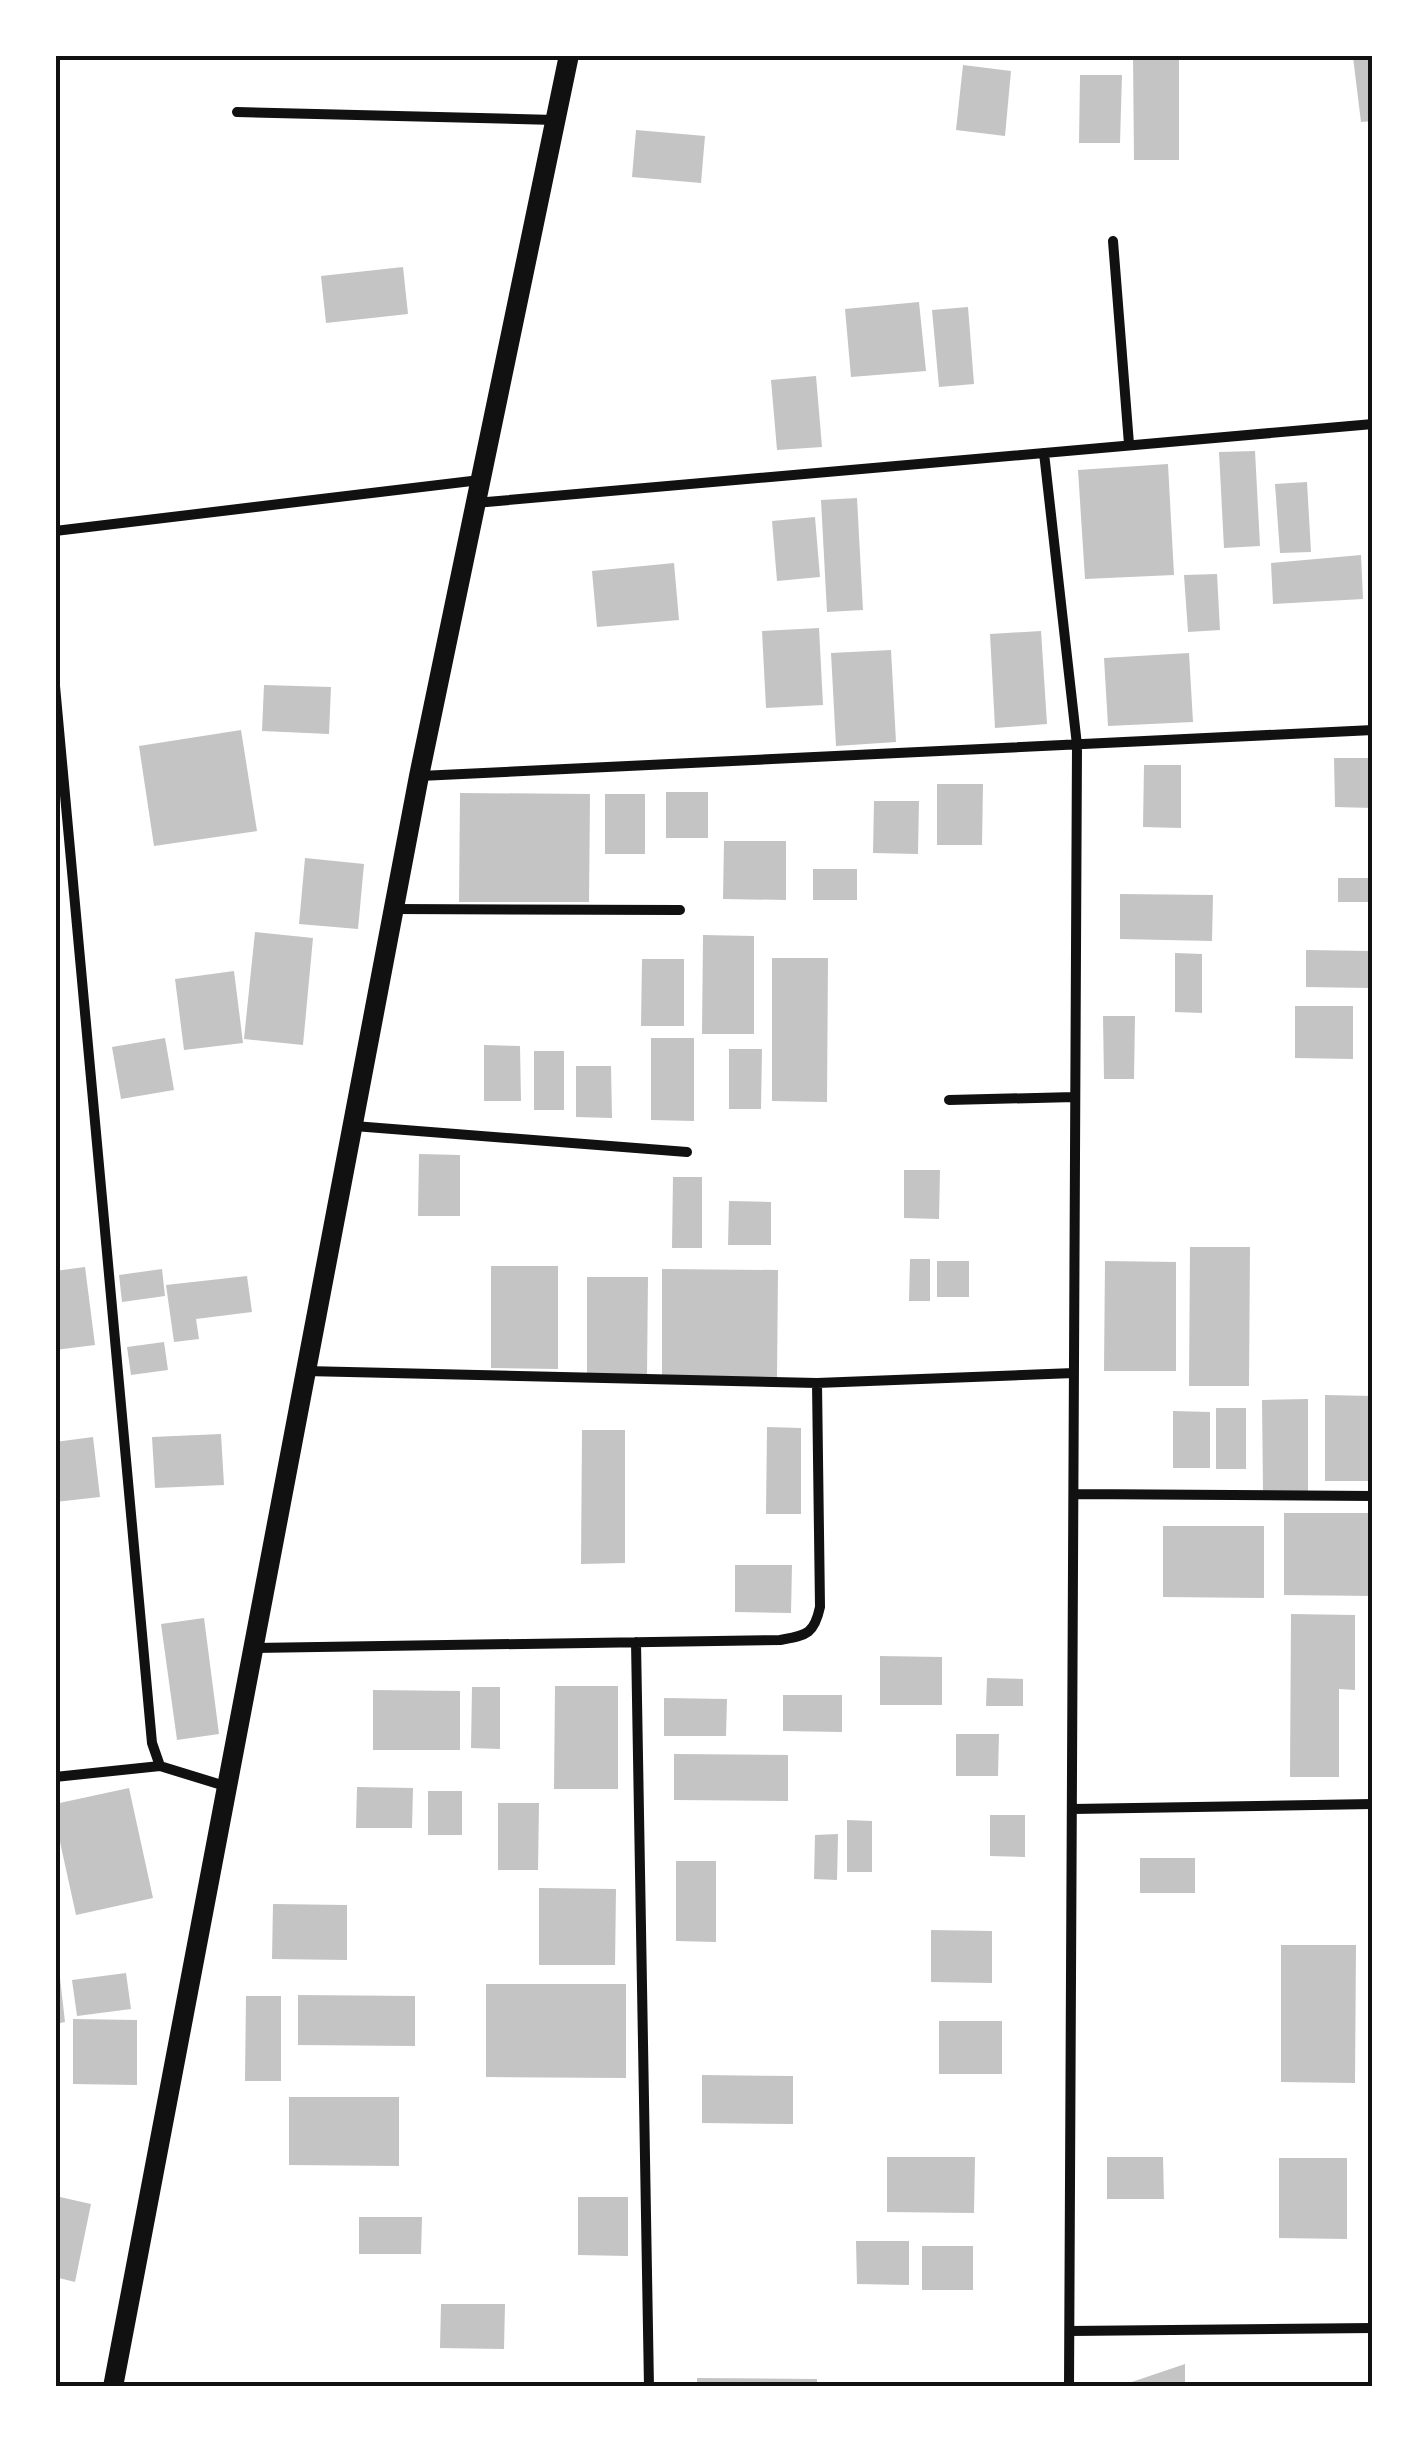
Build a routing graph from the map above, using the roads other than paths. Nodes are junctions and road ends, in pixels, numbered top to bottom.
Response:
1 (568, 55) edge
2 (237, 112) dead end
3 (555, 120) junction
4 (1114, 241) dead end
5 (1373, 424) edge
6 (1129, 444) junction
7 (1044, 453) junction
8 (480, 480) junction
9 (475, 503) junction
10 (55, 530) edge
11 (55, 686) edge
12 (1373, 730) edge
13 (1077, 745) junction
14 (418, 776) junction
15 (393, 909) junction
16 (680, 910) dead end
17 (1076, 1097) junction
18 (950, 1100) dead end
19 (351, 1126) junction
20 (686, 1152) dead end
21 (304, 1371) junction
22 (1074, 1373) junction
23 (817, 1383) junction
24 (1074, 1494) junction
25 (1373, 1496) edge
26 (636, 1642) junction
27 (250, 1648) junction
28 (160, 1766) junction
29 (55, 1777) edge
30 (225, 1786) junction
31 (1373, 1804) edge
32 (1072, 1810) junction
33 (1373, 2328) edge
34 (1070, 2331) junction
35 (113, 2387) edge
36 (649, 2387) edge
37 (1069, 2387) edge

1 - 3 main road
2 - 3 street
3 - 8 main road
4 - 6 street
5 - 6 street
6 - 7 street
7 - 9 street
7 - 13 street
8 - 9 main road
8 - 10 street
9 - 14 main road
11 - 28 street
12 - 13 street
13 - 14 street
13 - 17 street
14 - 15 main road
15 - 16 street
15 - 19 main road
17 - 18 street
17 - 22 street
19 - 20 street
19 - 21 main road
21 - 23 street
21 - 27 main road
22 - 23 street
22 - 24 street
23 - 26 street
24 - 25 street
24 - 32 street
26 - 27 street
26 - 36 street
27 - 30 main road
28 - 29 street
28 - 30 street
30 - 35 main road
31 - 32 street
32 - 34 street
33 - 34 street
34 - 37 street

